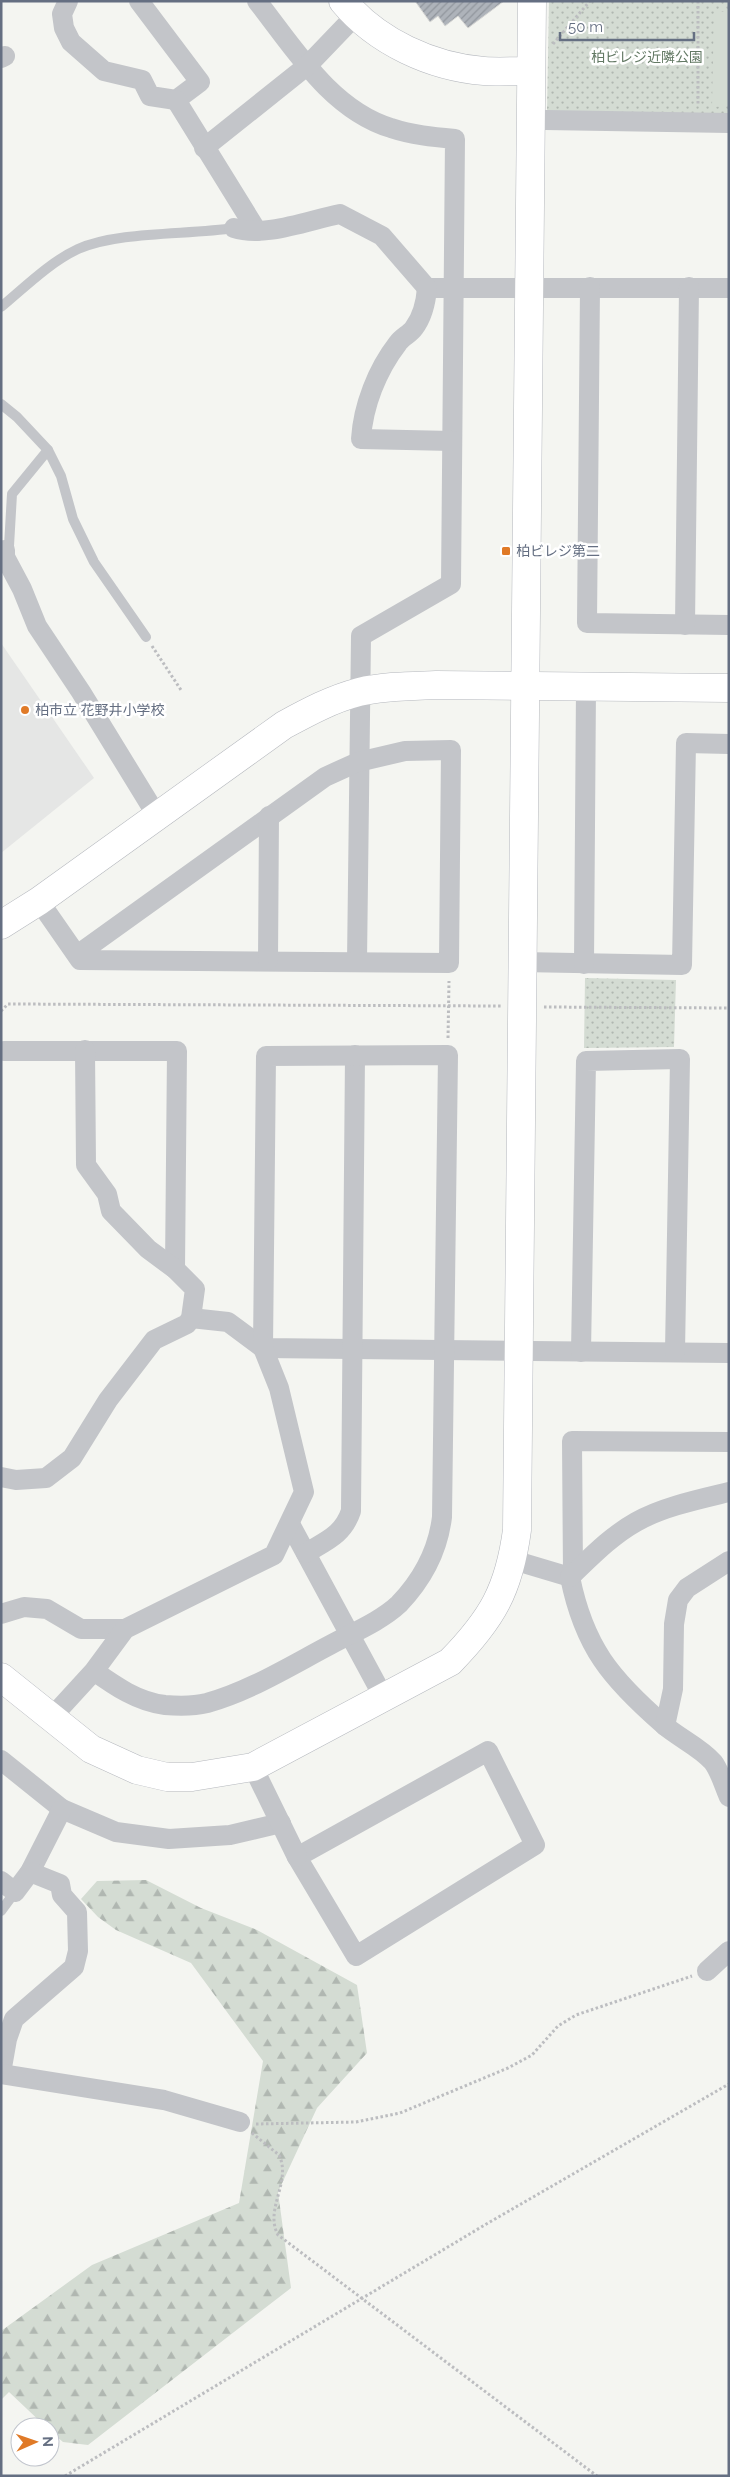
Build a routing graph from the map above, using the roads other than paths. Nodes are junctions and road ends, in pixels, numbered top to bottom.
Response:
1 (68, 1) edge
2 (139, 1) edge
3 (257, 1) edge
4 (532, 1) edge
5 (349, 9) edge
6 (308, 65) junction
7 (530, 71) junction
8 (176, 100) junction
9 (546, 120) dead end
10 (729, 123) edge
11 (204, 148) junction
12 (234, 228) joint
13 (257, 230) junction
14 (453, 287) junction
15 (529, 287) junction
16 (590, 287) junction
17 (689, 287) junction
18 (427, 288) junction
19 (729, 288) edge
20 (1, 307) edge
21 (1, 404) edge
22 (452, 441) junction
23 (48, 450) junction
24 (5, 550) joint
25 (685, 624) junction
26 (729, 625) edge
27 (146, 637) road end
28 (525, 686) junction
29 (586, 687) junction
30 (729, 688) edge
31 (360, 692) junction
32 (729, 744) edge
33 (358, 762) junction
34 (156, 816) junction
35 (269, 816) junction
36 (39, 900) junction
37 (1, 925) edge
38 (77, 955) junction
39 (268, 960) junction
40 (357, 962) junction
41 (521, 962) junction
42 (584, 964) junction
43 (86, 1050) junction
44 (4, 1051) dead end
45 (355, 1055) junction
46 (175, 1268) junction
47 (191, 1318) junction
48 (263, 1348) junction
49 (353, 1349) junction
50 (444, 1351) junction
51 (518, 1352) junction
52 (581, 1352) junction
53 (674, 1352) junction
54 (729, 1353) edge
55 (729, 1442) edge
56 (1, 1477) edge
57 (729, 1492) edge
58 (290, 1524) junction
59 (306, 1553) junction
60 (513, 1560) junction
61 (729, 1561) edge
62 (572, 1576) junction
63 (1, 1614) edge
64 (125, 1629) junction
65 (350, 1634) junction
66 (94, 1671) junction
67 (1, 1678) edge
68 (384, 1698) junction
69 (51, 1718) junction
70 (665, 1726) junction
71 (1, 1760) edge
72 (253, 1767) junction
73 (729, 1797) edge
74 (62, 1809) junction
75 (281, 1823) junction
76 (297, 1857) junction
77 (30, 1872) junction
78 (8, 1886) edge
79 (1, 1911) edge
80 (729, 1952) edge
81 (707, 1971) road end
82 (1, 2073) edge
83 (240, 2122) road end

1 - 8 street
2 - 8 street
3 - 6 street
4 - 7 street
5 - 6 street
5 - 7 street
6 - 11 street
6 - 14 street
7 - 15 street
8 - 11 street
9 - 10 street
11 - 13 street
12 - 13 street
12 - 20 lane
13 - 18 street
14 - 15 street
14 - 18 street
14 - 22 street
15 - 16 street
15 - 28 street
16 - 17 street
16 - 25 street
17 - 19 street
17 - 25 street
18 - 22 street
21 - 23 lane
22 - 31 street
23 - 24 lane
23 - 27 lane
24 - 34 street
25 - 26 street
28 - 29 street
28 - 31 street
28 - 41 street
29 - 30 street
29 - 42 street
31 - 33 street
31 - 34 street
32 - 42 street
33 - 35 street
33 - 40 street
33 - 40 street
34 - 36 street
35 - 38 street
35 - 39 street
36 - 37 street
36 - 38 street
38 - 39 street
39 - 40 street
41 - 42 street
41 - 51 street
43 - 44 street
43 - 46 street
43 - 46 street
45 - 48 street
45 - 49 street
45 - 50 street
46 - 47 street
47 - 48 street
47 - 56 street
48 - 49 street
48 - 58 street
49 - 50 street
49 - 59 street
50 - 51 street
50 - 65 street
51 - 52 street
51 - 60 street
52 - 53 street
52 - 53 street
53 - 54 street
55 - 62 street
57 - 62 street
58 - 59 street
58 - 64 street
59 - 65 street
60 - 62 street
60 - 68 street
61 - 70 street
62 - 70 street
63 - 64 street
64 - 66 street
65 - 66 street
65 - 68 street
66 - 69 street
67 - 69 street
68 - 72 street
69 - 72 street
70 - 73 street
71 - 74 street
72 - 75 street
74 - 75 street
74 - 77 street
75 - 76 street
76 - 76 street
77 - 78 street
77 - 82 street
78 - 79 lane
80 - 81 street
82 - 83 street

